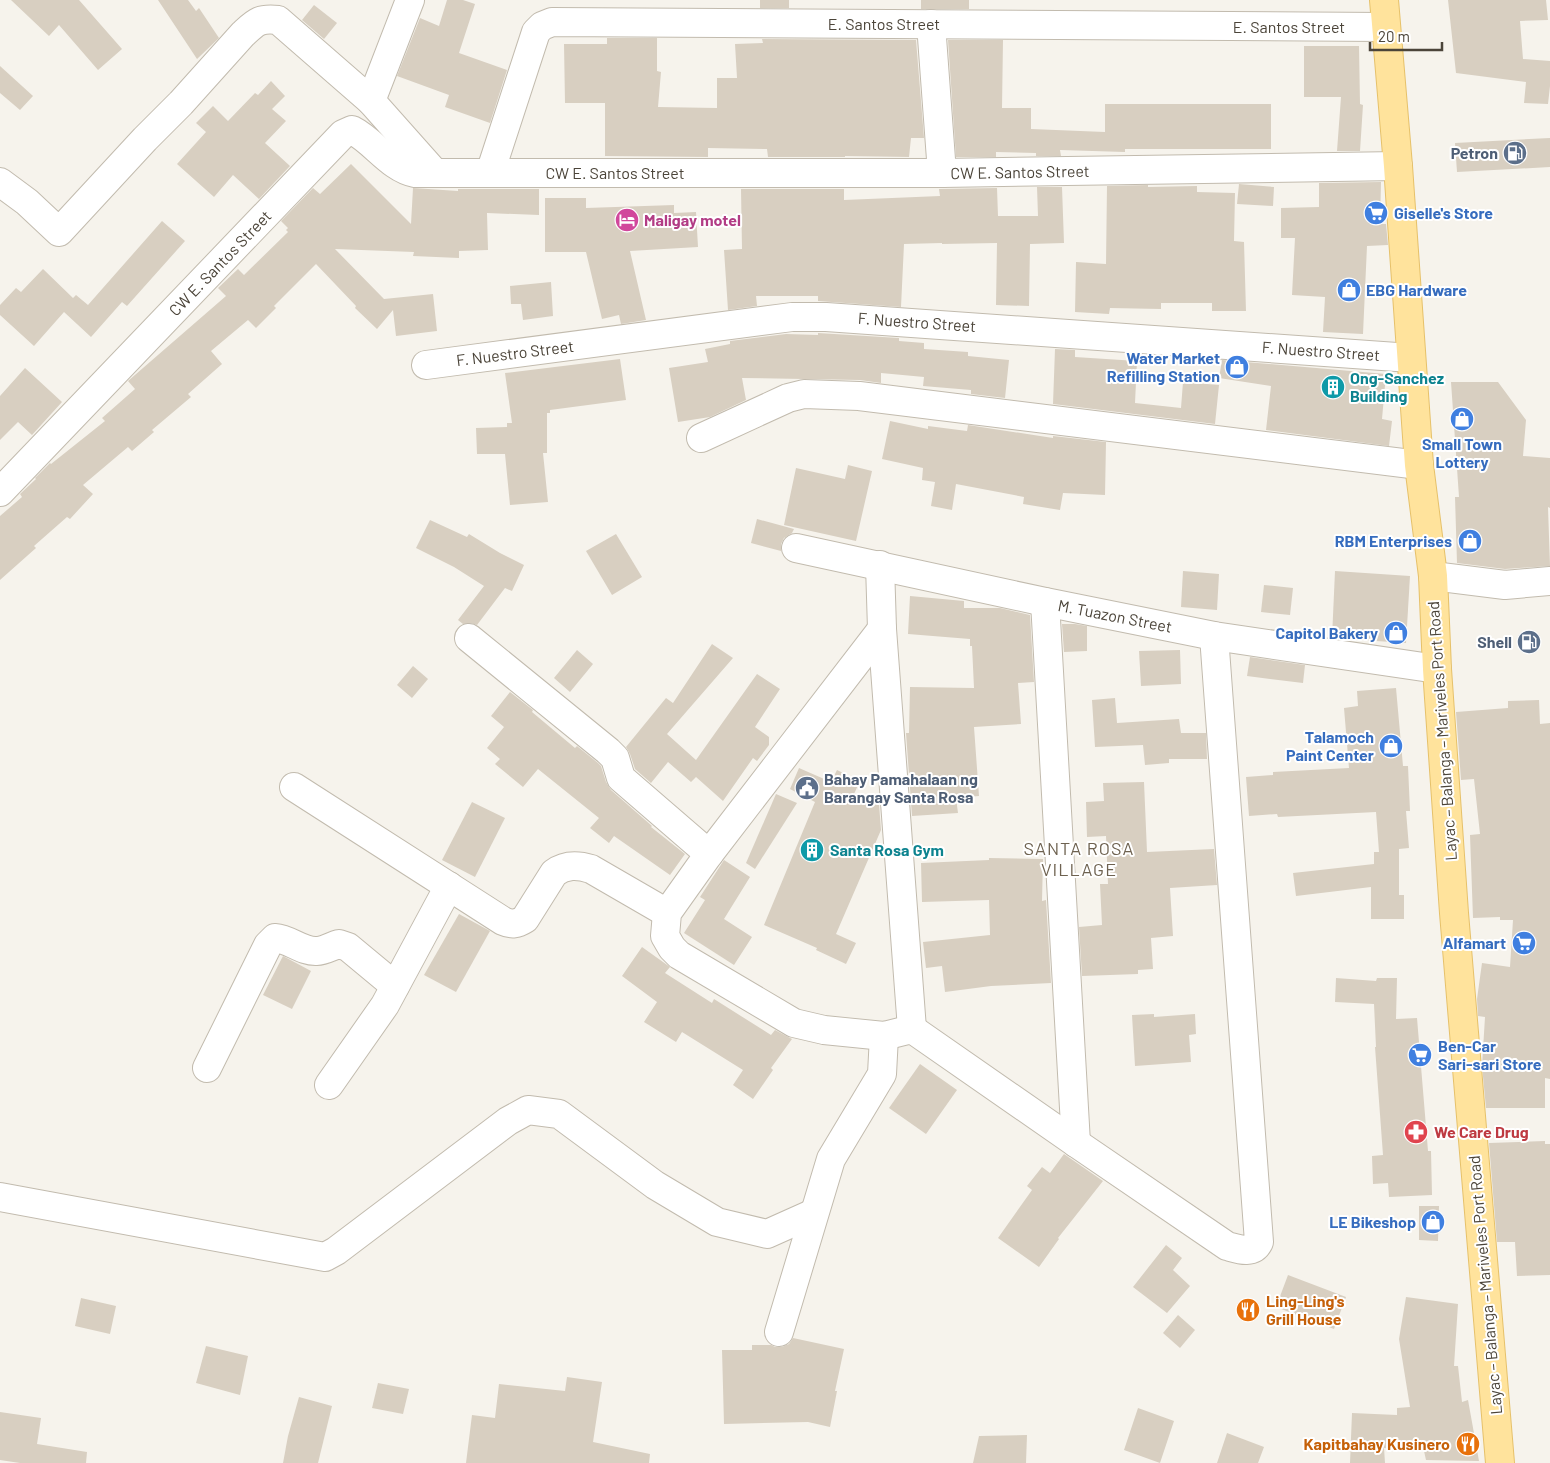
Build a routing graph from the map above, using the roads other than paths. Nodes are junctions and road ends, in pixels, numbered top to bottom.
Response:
1 (410, 0) edge
2 (1384, 0) edge
3 (931, 24) junction
4 (1385, 28) junction
5 (371, 101) junction
6 (1398, 166) junction
7 (435, 173) junction
8 (942, 173) junction
9 (490, 174) junction
10 (0, 182) edge
11 (1411, 358) junction
12 (426, 365) dead end
13 (701, 438) dead end
14 (1419, 465) junction
15 (0, 492) edge
16 (796, 548) dead end
17 (880, 565) junction
18 (1433, 576) junction
19 (1550, 580) edge
20 (1045, 602) junction
21 (882, 630) junction
22 (1214, 636) junction
23 (469, 638) dead end
24 (1437, 669) junction
25 (294, 787) dead end
26 (709, 854) junction
27 (449, 886) junction
28 (667, 913) junction
29 (395, 986) junction
30 (912, 1029) junction
31 (884, 1036) junction
32 (207, 1068) dead end
33 (329, 1085) dead end
34 (1076, 1143) junction
35 (0, 1197) edge
36 (814, 1213) junction
37 (779, 1332) dead end
38 (1500, 1463) edge

1 - 5 street
2 - 4 main road, Layac – Balanga – Mariveles Port Road
3 - 4 street, E. Santos Street
3 - 8 street
3 - 9 street, E. Santos Street
4 - 6 main road, Layac – Balanga – Mariveles Port Road
5 - 7 street
5 - 10 street
6 - 8 street, CW E. Santos Street
6 - 11 main road, Layac – Balanga – Mariveles Port Road
7 - 9 street, CW E. Santos Street
7 - 15 street, CW E. Santos Street
8 - 9 street, CW E. Santos Street
11 - 12 street, F. Nuestro Street
11 - 14 main road, Layac – Balanga – Mariveles Port Road
13 - 14 street
14 - 18 main road, Layac – Balanga – Mariveles Port Road
16 - 17 street, M. Tuazon Street
17 - 20 street, M. Tuazon Street
17 - 21 street
18 - 19 street
18 - 24 main road, Layac – Balanga – Mariveles Port Road
20 - 22 street, M. Tuazon Street
20 - 34 street
21 - 26 street
21 - 30 street
22 - 24 street, M. Tuazon Street
22 - 34 street
23 - 26 street
24 - 38 main road, Layac – Balanga – Mariveles Port Road
25 - 27 street
26 - 28 street
27 - 28 street
27 - 29 street
28 - 31 street
29 - 32 street
29 - 33 street
30 - 31 street
30 - 34 street
31 - 36 street
35 - 36 street
36 - 37 street

